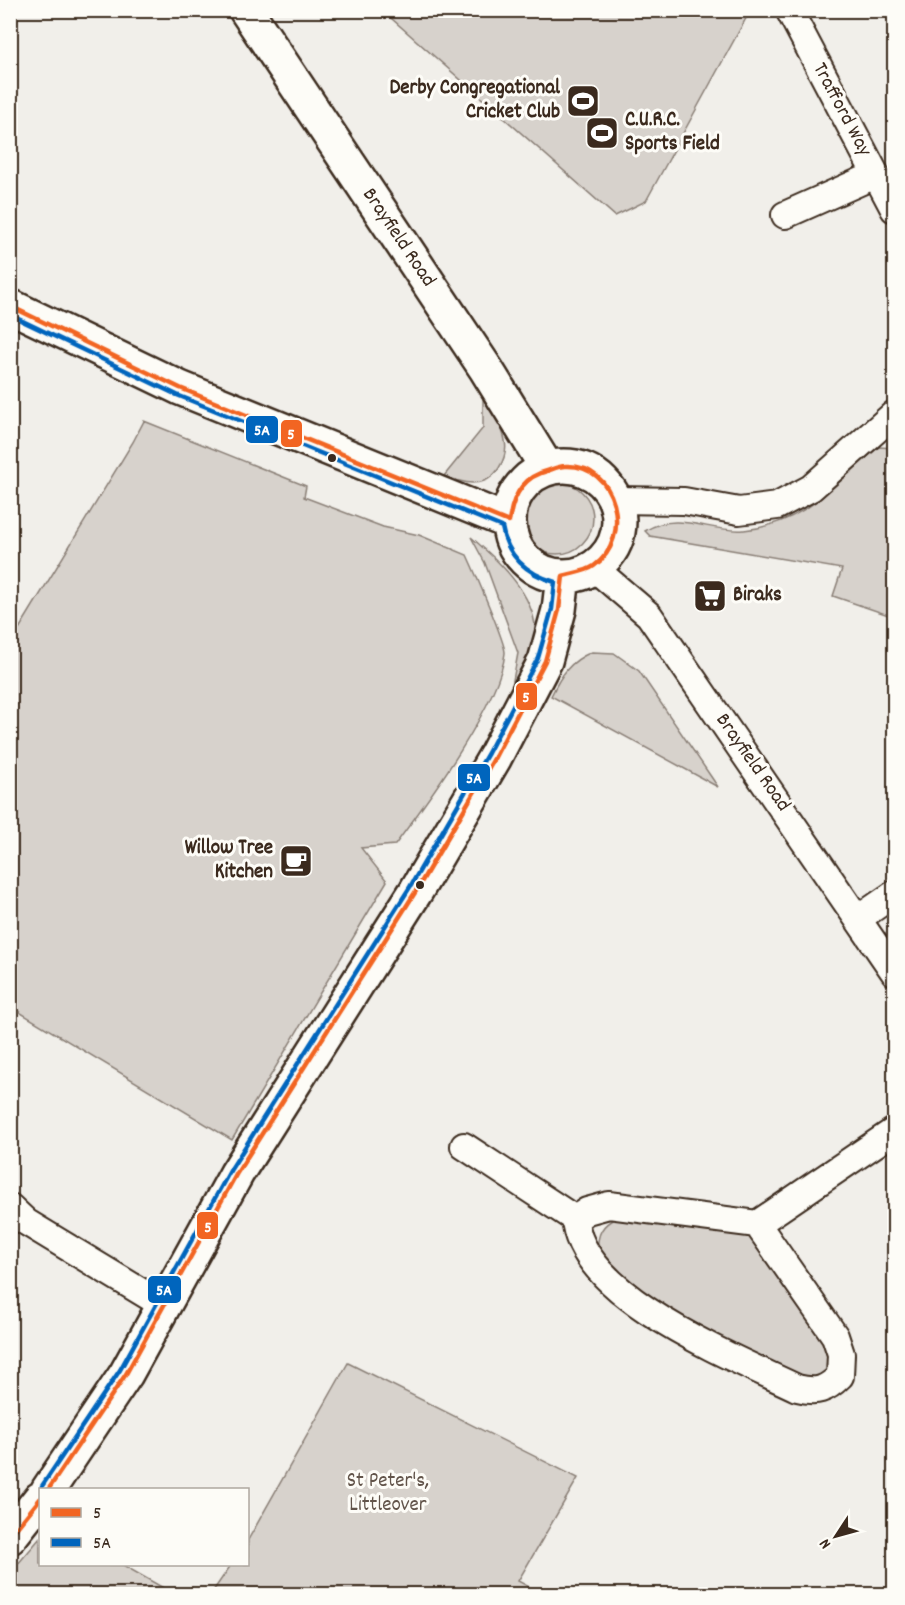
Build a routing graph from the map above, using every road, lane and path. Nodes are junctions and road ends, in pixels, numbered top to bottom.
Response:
1 (246, 10) edge
2 (789, 10) edge
3 (875, 175) junction
4 (894, 209) edge
5 (785, 215) dead end
6 (10, 306) edge
7 (894, 415) edge
8 (548, 468) junction
9 (615, 500) junction
10 (509, 522) junction
11 (578, 572) junction
12 (894, 894) edge
13 (859, 918) junction
14 (894, 972) edge
15 (894, 1131) edge
16 (464, 1146) dead end
17 (10, 1207) edge
18 (575, 1219) junction
19 (757, 1224) junction
20 (163, 1305) junction
21 (49, 1488) edge
22 (39, 1500) edge
23 (10, 1537) edge

1 - 8 street, Brayfield Road
2 - 3 street, Trafford Way
3 - 4 street, Trafford Way
3 - 5 street
6 - 10 street
7 - 9 street
8 - 9 street
8 - 10 street
9 - 11 street
10 - 11 street
11 - 13 street, Brayfield Road
11 - 20 street
12 - 13 street
13 - 14 street, Brayfield Road
15 - 19 street
16 - 18 street
17 - 20 street
18 - 19 street
18 - 19 street
20 - 21 street
22 - 23 street

